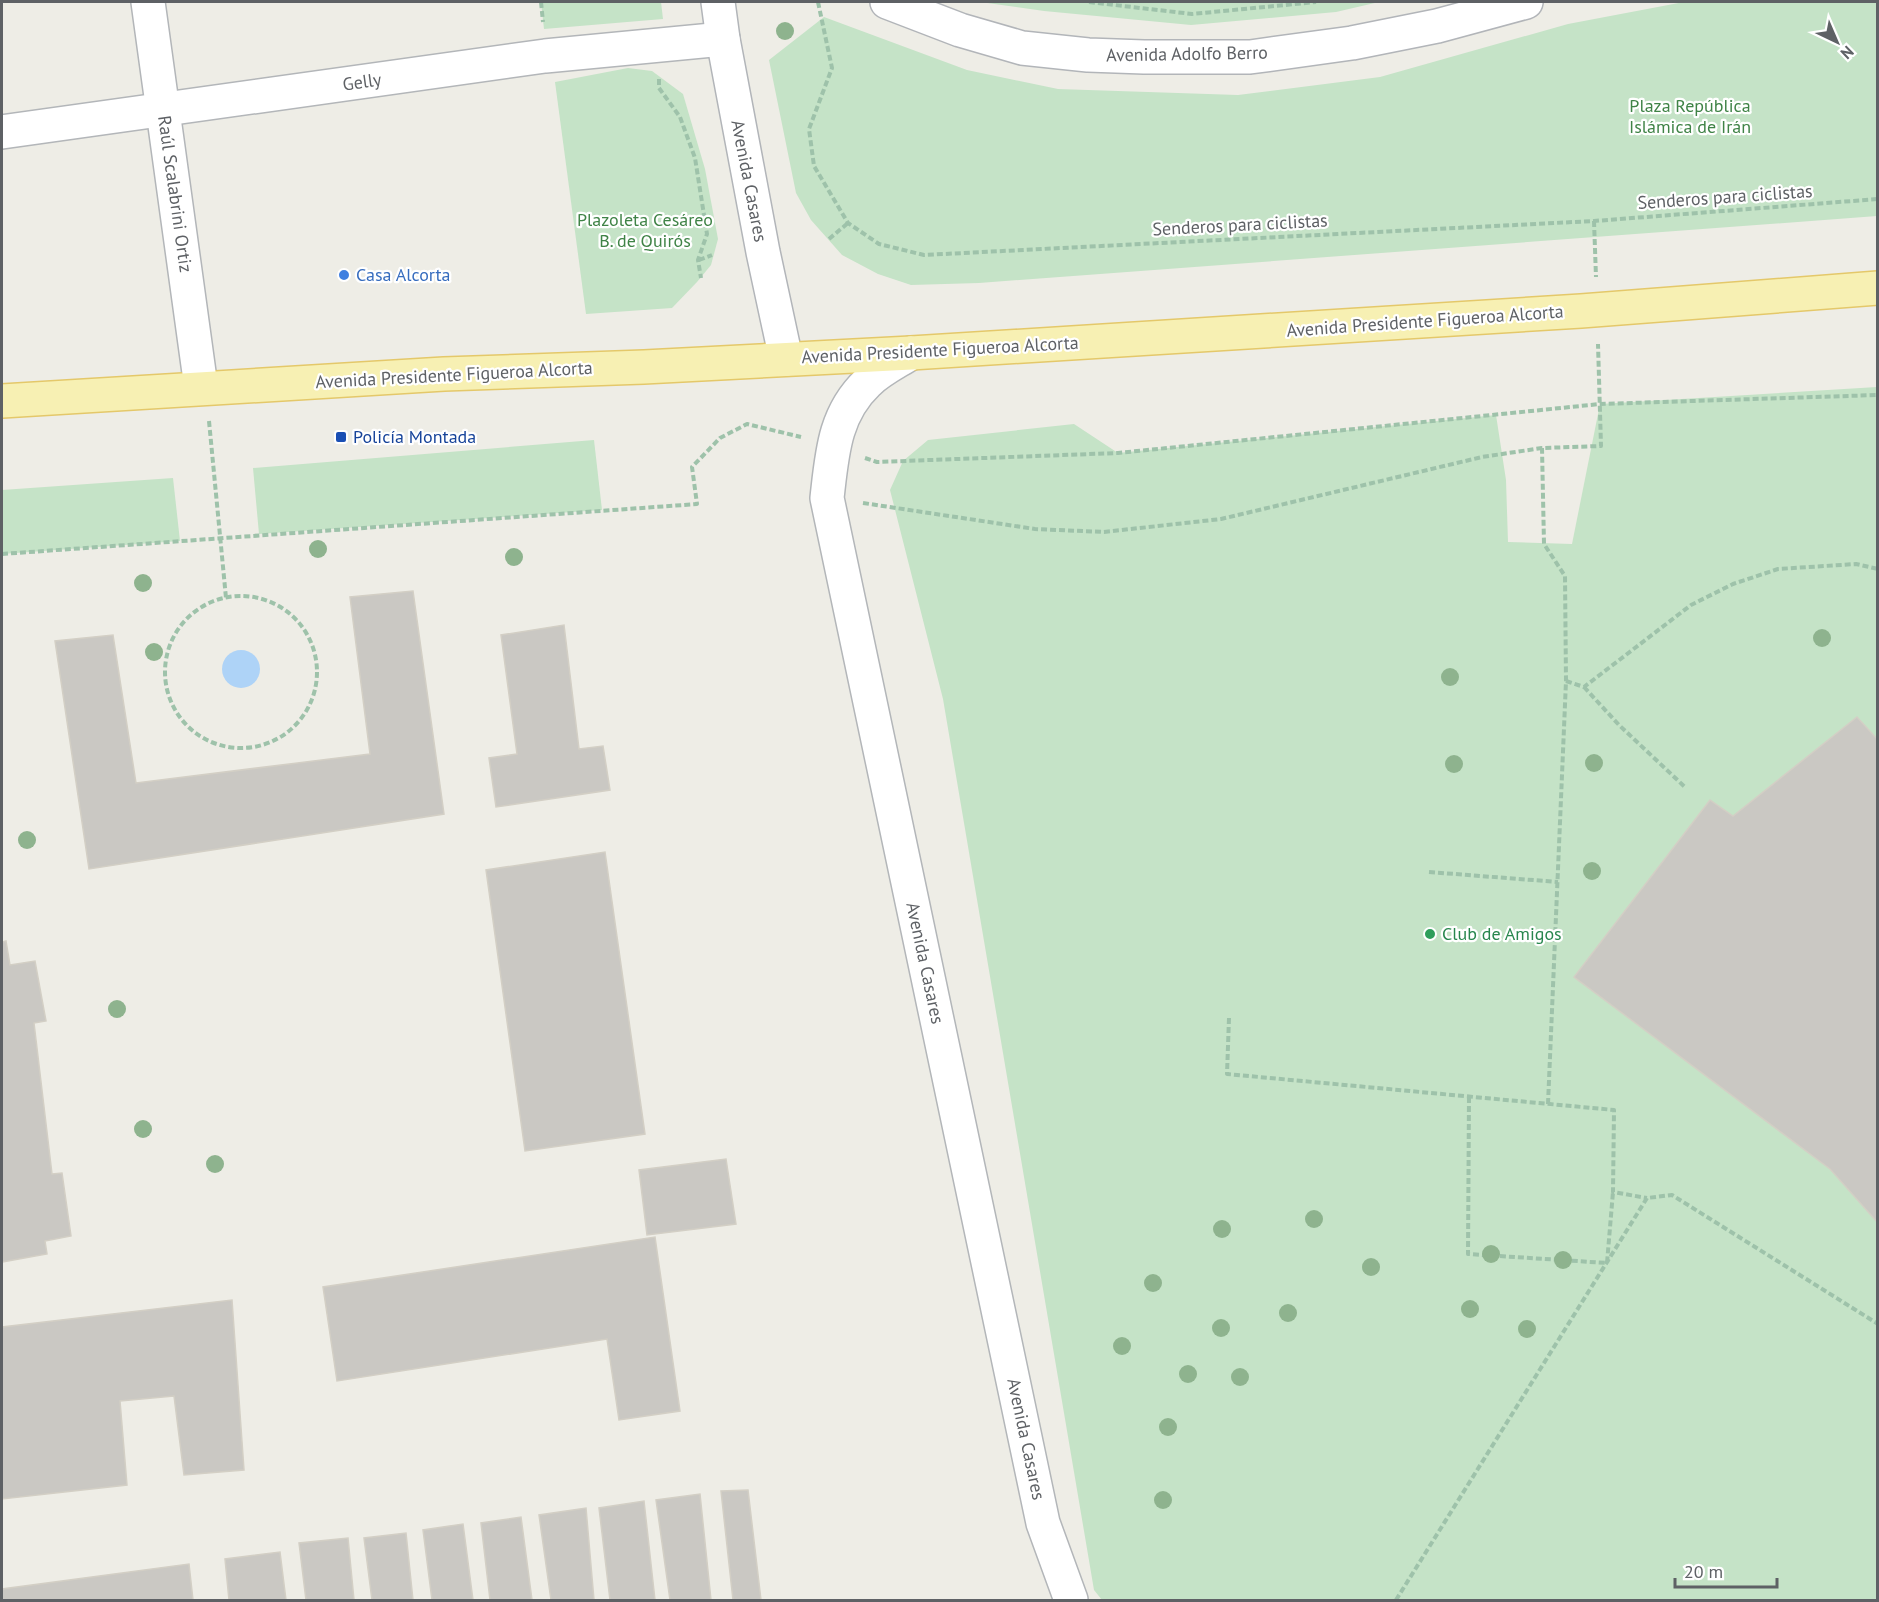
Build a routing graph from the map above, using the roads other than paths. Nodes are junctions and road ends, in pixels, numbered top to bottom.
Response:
1 (148, 2) edge
2 (718, 2) edge
3 (887, 2) edge
4 (1526, 2) edge
5 (723, 39) junction
6 (164, 110) junction
7 (2, 132) edge
8 (1878, 288) edge
9 (911, 353) junction
10 (786, 359) junction
11 (203, 387) junction
12 (2, 400) edge
13 (1071, 1600) edge

1 - 6 street, Raúl Scalabrini Ortiz
2 - 5 street, Avenida Casares
3 - 4 street, Avenida Adolfo Berro
5 - 6 street, Gelly
5 - 10 street, Avenida Casares
6 - 7 street, Gelly
6 - 11 street, Raúl Scalabrini Ortiz
8 - 9 main road, Avenida Presidente Figueroa Alcorta
9 - 10 main road, Avenida Presidente Figueroa Alcorta
9 - 13 street, Avenida Casares
10 - 11 main road, Avenida Presidente Figueroa Alcorta
11 - 12 main road, Avenida Presidente Figueroa Alcorta

